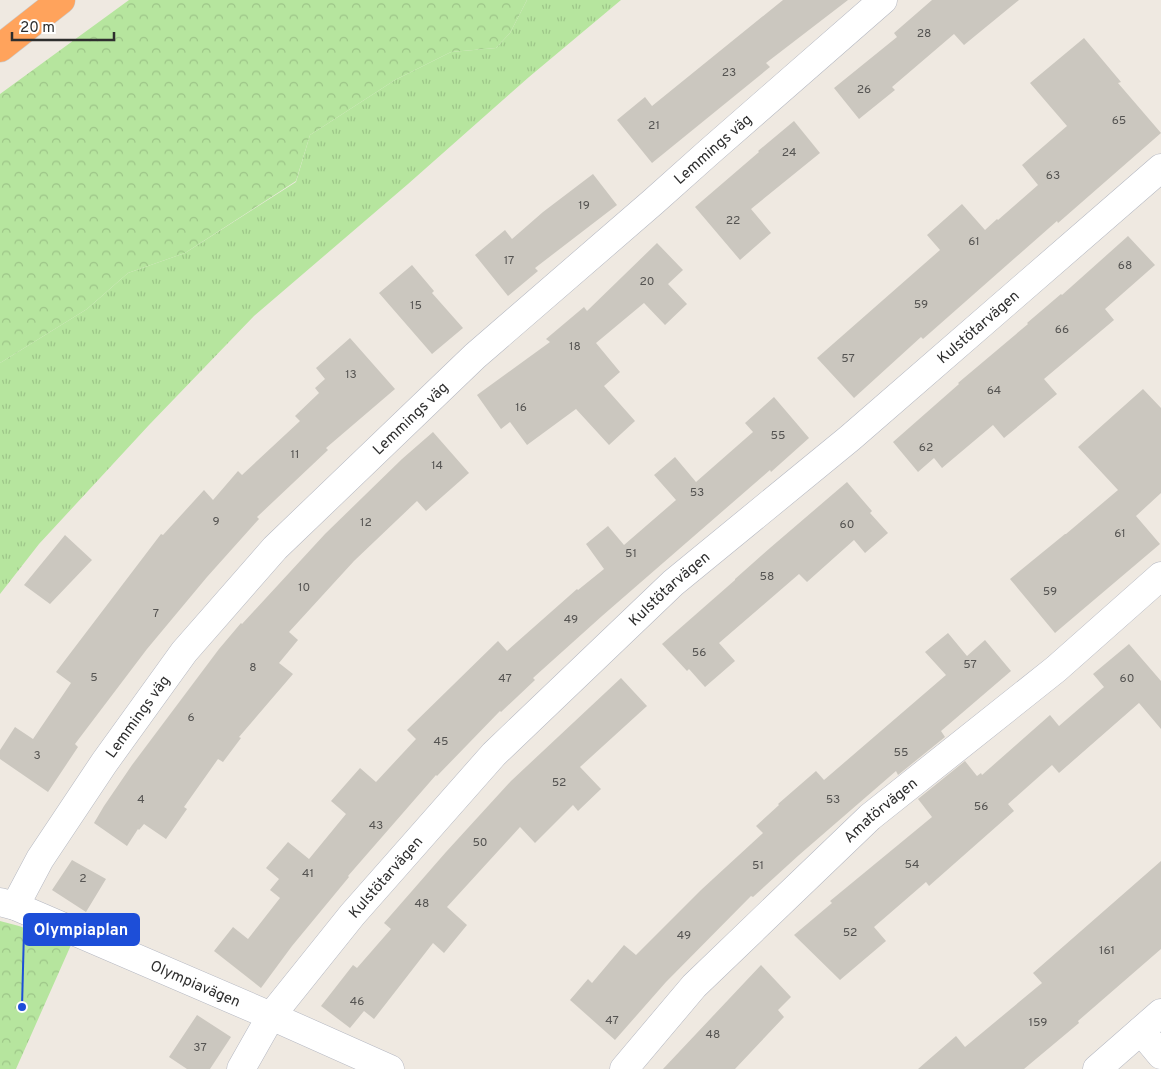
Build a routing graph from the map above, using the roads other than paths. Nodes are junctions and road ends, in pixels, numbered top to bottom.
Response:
1 (61, 0) edge
2 (883, 0) edge
3 (0, 48) edge
4 (1161, 168) edge
5 (1161, 576) edge
6 (8, 904) edge
7 (1161, 1014) edge
8 (271, 1016) junction
9 (1141, 1031) junction
10 (1161, 1055) edge
11 (240, 1069) edge
12 (390, 1069) edge
13 (624, 1069) edge
14 (1097, 1069) edge

1 - 3 highway
2 - 6 street, Lemmings väg
4 - 8 street, Kulstötarvägen
5 - 13 street, Amatörvägen
6 - 8 street, Olympiavägen
7 - 9 street
8 - 11 street, Kulstötarvägen
8 - 12 street, Olympiavägen
9 - 10 street
9 - 14 street

